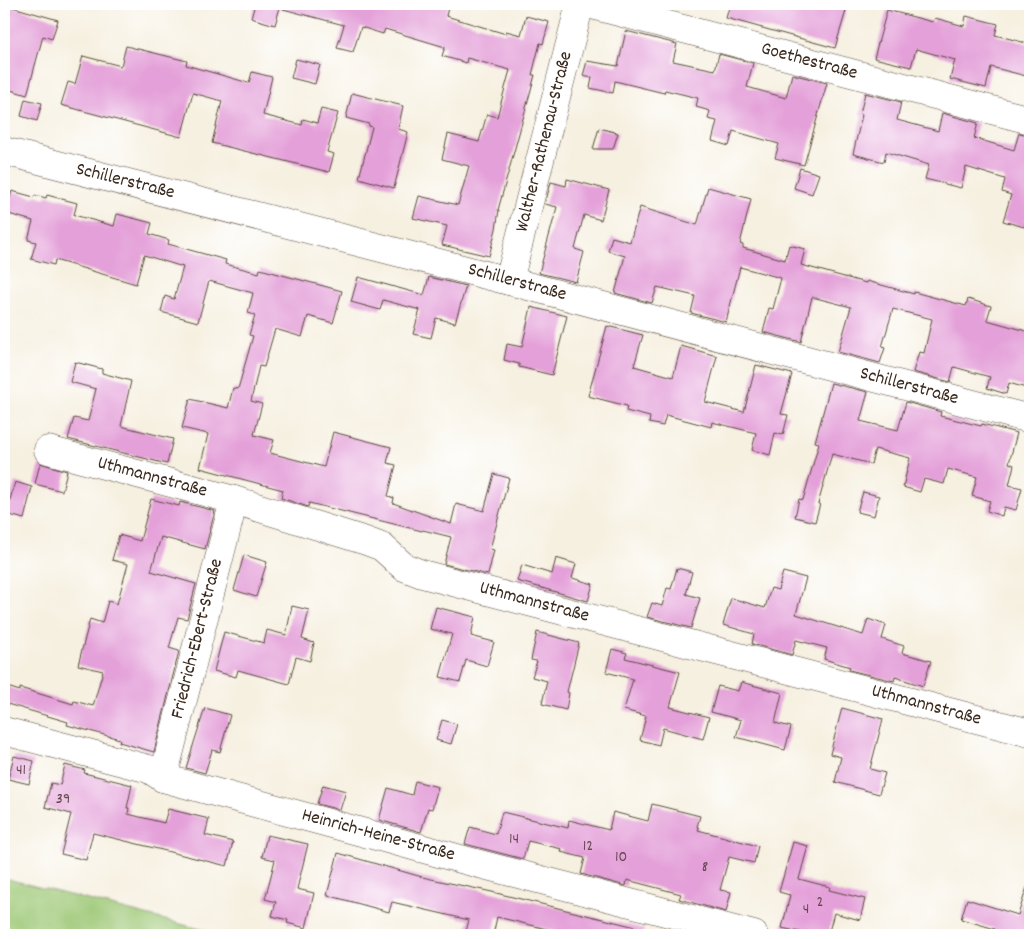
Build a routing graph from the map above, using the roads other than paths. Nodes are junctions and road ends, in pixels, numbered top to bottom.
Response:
1 (580, 4) edge
2 (588, 4) edge
3 (1030, 120) edge
4 (4, 151) edge
5 (509, 281) junction
6 (1030, 419) edge
7 (48, 450) dead end
8 (234, 500) junction
9 (4, 732) edge
10 (1030, 734) edge
11 (163, 778) junction
12 (754, 935) edge

1 - 5 street, Walther-Rathenau-Straße
2 - 3 street, Goethestraße
4 - 5 street, Schillerstraße
5 - 6 street, Schillerstraße
7 - 8 street, Uthmannstraße
8 - 10 street, Uthmannstraße
8 - 11 street, Friedrich-Ebert-Straße
9 - 11 street, Heinrich-Heine-Straße
11 - 12 street, Heinrich-Heine-Straße

